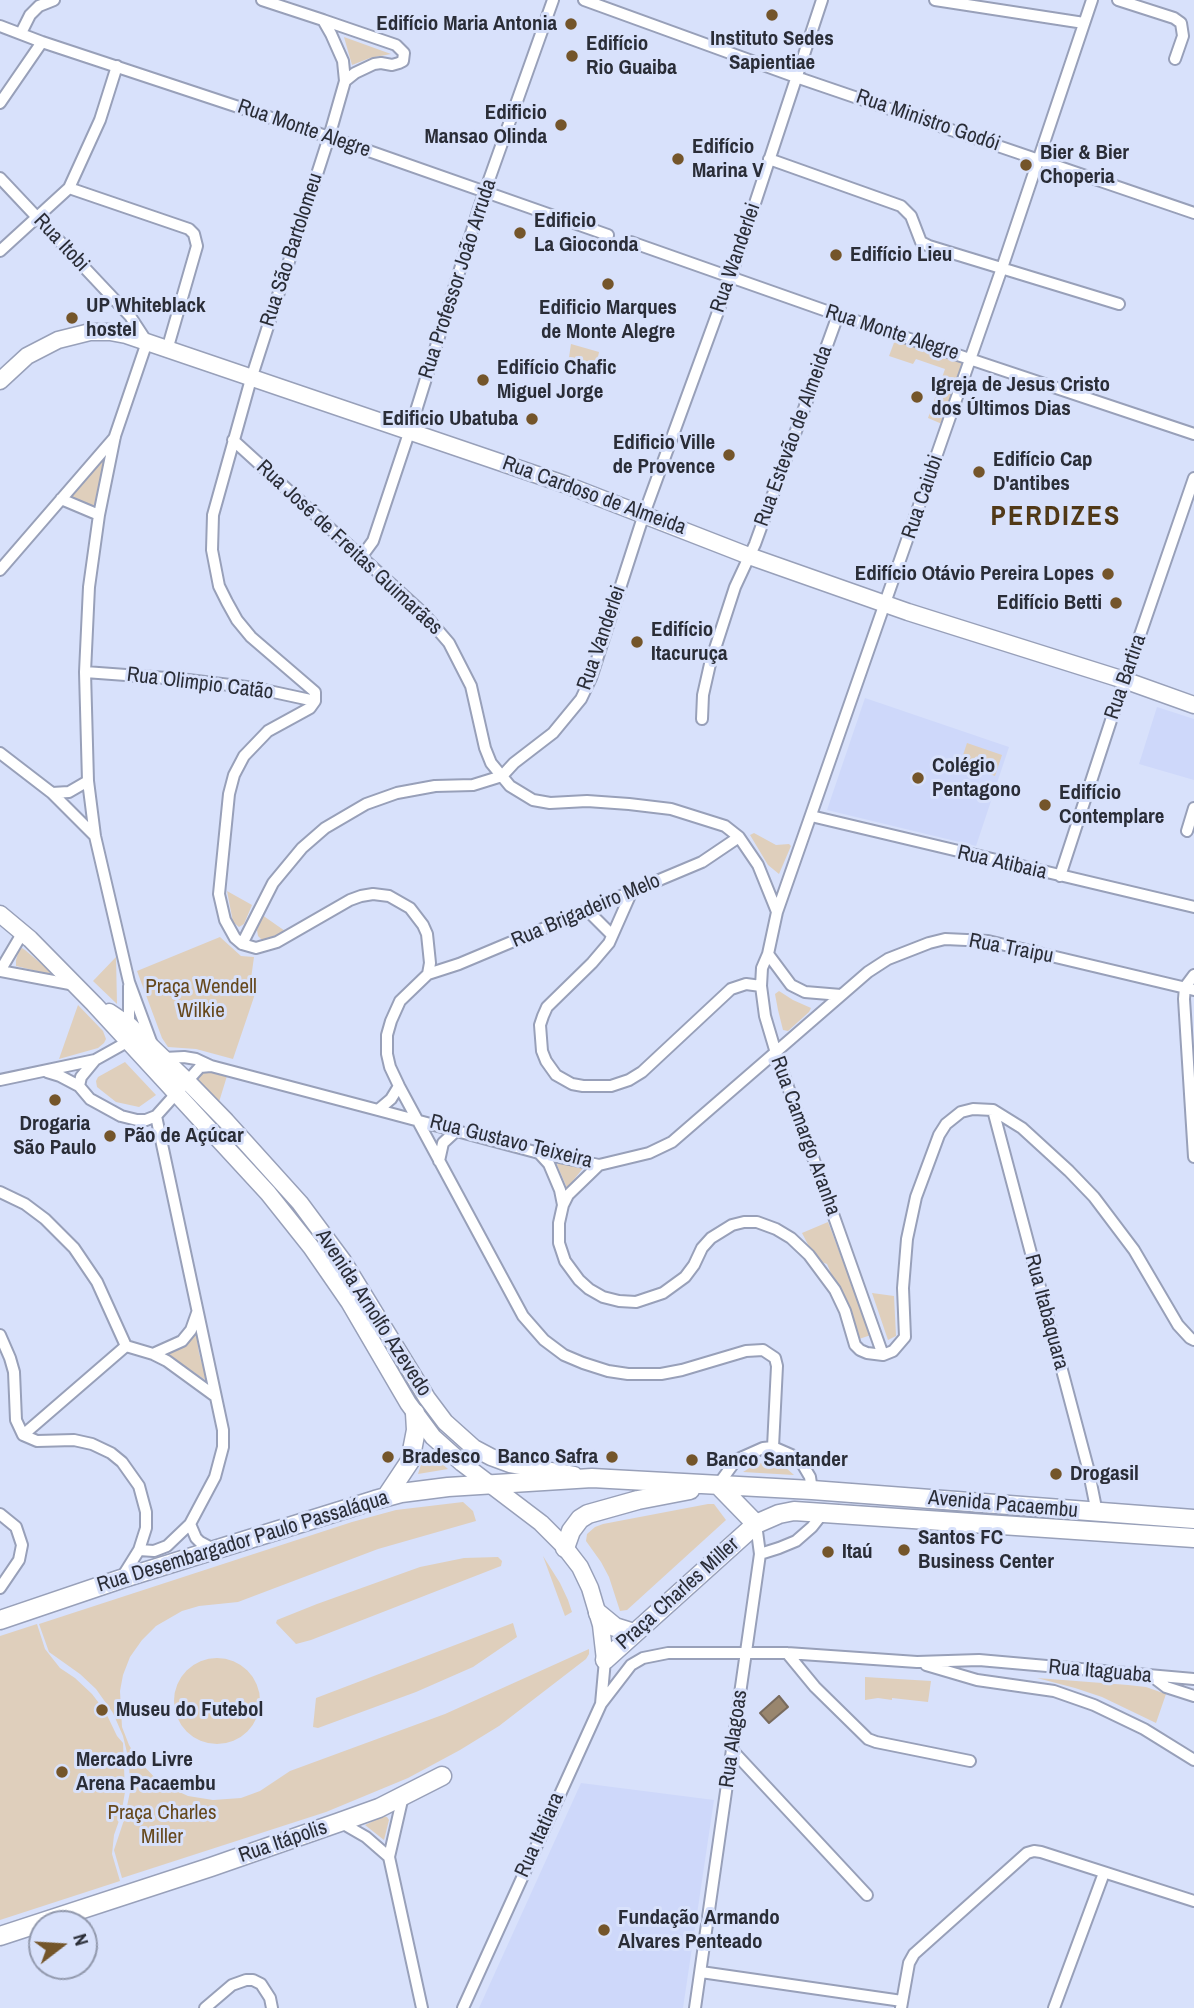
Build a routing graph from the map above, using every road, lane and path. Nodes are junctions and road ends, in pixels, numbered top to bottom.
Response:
1 (54, 0) edge
2 (262, 0) edge
3 (553, 0) edge
4 (584, 0) edge
5 (822, 0) edge
6 (935, 0) edge
7 (1092, 0) edge
8 (1118, 0) edge
9 (323, 20) junction
10 (1084, 23) junction
11 (0, 26) edge
12 (21, 33) junction
13 (42, 42) junction
14 (1175, 59) dead end
15 (117, 66) junction
16 (796, 76) junction
17 (345, 81) junction
18 (0, 103) edge
19 (329, 137) junction
20 (769, 159) junction
21 (1038, 159) junction
22 (0, 178) edge
23 (69, 188) junction
24 (485, 192) junction
25 (1194, 212) edge
26 (37, 217) junction
27 (608, 235) dead end
28 (631, 242) dead end
29 (0, 251) edge
30 (1002, 268) junction
31 (730, 279) junction
32 (1119, 303) dead end
33 (838, 316) junction
34 (147, 342) junction
35 (167, 350) junction
36 (971, 359) junction
37 (251, 379) junction
38 (0, 381) edge
39 (410, 430) junction
40 (1194, 434) edge
41 (116, 436) junction
42 (233, 440) junction
43 (1194, 478) edge
44 (61, 499) junction
45 (644, 514) junction
46 (99, 515) junction
47 (362, 556) junction
48 (749, 556) junction
49 (0, 570) edge
50 (886, 604) junction
51 (85, 673) junction
52 (1124, 680) junction
53 (315, 701) junction
54 (1194, 705) edge
55 (702, 719) dead end
56 (0, 753) edge
57 (502, 776) junction
58 (88, 781) junction
59 (52, 793) junction
60 (1194, 808) edge
61 (811, 816) junction
62 (1187, 831) dead end
63 (95, 836) junction
64 (738, 837) junction
65 (1060, 876) junction
66 (632, 891) junction
67 (1194, 907) edge
68 (587, 910) junction
69 (777, 912) junction
70 (0, 914) edge
71 (23, 932) junction
72 (612, 935) junction
73 (242, 944) junction
74 (768, 954) junction
75 (0, 971) edge
76 (428, 974) junction
77 (1194, 975) edge
78 (129, 982) junction
79 (75, 985) junction
80 (761, 986) junction
81 (1189, 988) edge
82 (841, 995) junction
83 (130, 1033) junction
84 (159, 1053) junction
85 (776, 1053) junction
86 (95, 1060) junction
87 (211, 1066) junction
88 (44, 1071) junction
89 (0, 1080) edge
90 (79, 1086) junction
91 (399, 1086) junction
92 (181, 1087) junction
93 (378, 1110) junction
94 (992, 1111) junction
95 (156, 1116) junction
96 (416, 1120) junction
97 (457, 1130) junction
98 (539, 1153) junction
99 (1194, 1157) edge
100 (439, 1161) junction
101 (599, 1165) junction
102 (0, 1192) edge
103 (563, 1205) junction
104 (198, 1309) junction
105 (0, 1335) edge
106 (1194, 1340) edge
107 (126, 1346) junction
108 (153, 1354) junction
109 (883, 1355) junction
110 (215, 1396) junction
111 (415, 1413) junction
112 (23, 1435) junction
113 (773, 1447) junction
114 (592, 1478) junction
115 (491, 1484) junction
116 (718, 1485) junction
117 (812, 1490) junction
118 (386, 1497) junction
119 (823, 1513) junction
120 (1097, 1513) junction
121 (0, 1514) edge
122 (1194, 1519) edge
123 (190, 1524) junction
124 (756, 1524) junction
125 (1194, 1538) edge
126 (565, 1548) junction
127 (139, 1550) junction
128 (215, 1550) junction
129 (760, 1554) junction
130 (129, 1576) junction
131 (0, 1588) edge
132 (598, 1613) junction
133 (0, 1620) edge
134 (634, 1633) junction
135 (747, 1652) junction
136 (787, 1653) junction
137 (605, 1660) junction
138 (917, 1662) junction
139 (1153, 1677) junction
140 (1194, 1679) edge
141 (1194, 1696) edge
142 (601, 1704) junction
143 (732, 1750) junction
144 (1194, 1760) edge
145 (970, 1761) dead end
146 (442, 1776) dead end
147 (403, 1796) junction
148 (340, 1822) junction
149 (391, 1843) junction
150 (381, 1848) junction
151 (390, 1857) junction
152 (1104, 1873) junction
153 (867, 1895) dead end
154 (1194, 1901) edge
155 (0, 1937) edge
156 (701, 1972) junction
157 (901, 2004) edge
158 (205, 2008) edge
159 (272, 2008) edge
160 (422, 2008) edge
161 (463, 2008) edge
162 (695, 2008) edge
163 (1054, 2008) edge

1 - 12 street
2 - 9 street
3 - 24 street, Rua Professor João Arruda
4 - 16 street, Rua Ministro Godói
5 - 16 street, Rua Wanderlei
6 - 10 street
7 - 10 street, Rua Caiubi
8 - 14 street
9 - 17 street
9 - 17 street
10 - 21 street, Rua Caiubi
11 - 12 street, Rua Monte Alegre
12 - 13 street, Rua Monte Alegre
13 - 15 street, Rua Monte Alegre
13 - 18 street
15 - 19 street, Rua Monte Alegre
15 - 23 street
16 - 20 street, Rua Wanderlei
16 - 21 street, Rua Ministro Godói
17 - 19 street, Rua São Bartolomeu
19 - 24 street, Rua Monte Alegre
19 - 37 street, Rua São Bartolomeu
20 - 30 street
20 - 31 street, Rua Wanderlei
21 - 25 street, Rua Ministro Godói
21 - 30 street, Rua Caiubi
22 - 26 street, Rua Itobi
23 - 26 street
23 - 35 street
24 - 27 street, Rua Monte Alegre
24 - 39 street, Rua Professor João Arruda
26 - 29 street
26 - 34 street, Rua Itobi
28 - 31 street, Rua Monte Alegre
30 - 32 street
30 - 36 street, Rua Caiubi
31 - 33 street, Rua Monte Alegre
31 - 45 street, Rua Wanderlei
33 - 36 street, Rua Monte Alegre
33 - 48 street, Rua Estevão de Almeida
34 - 35 main road, Rua Cardoso de Almeida
34 - 38 main road, Rua Cardoso de Almeida
34 - 41 street
35 - 37 main road, Rua Cardoso de Almeida
36 - 40 street, Rua Monte Alegre
36 - 50 street, Rua Caiubi
37 - 39 main road, Rua Cardoso de Almeida
37 - 42 street, Rua São Bartolomeu
39 - 45 main road, Rua Cardoso de Almeida
39 - 47 street, Rua Professor João Arruda
41 - 44 street
41 - 46 street
42 - 47 street, Rua José de Freitas Guimarães
42 - 53 street, Rua São Bartolomeu
43 - 52 street, Rua Bartira
44 - 46 street
44 - 49 street
45 - 48 main road, Rua Cardoso de Almeida
45 - 57 street, Rua Vanderlei
46 - 51 street
47 - 57 street, Rua José de Freitas Guimarães
48 - 50 main road, Rua Cardoso de Almeida
48 - 55 street, Rua Estevão de Almeida
50 - 52 main road, Rua Cardoso de Almeida
50 - 61 street, Rua Caiubi
51 - 53 street, Rua Olimpio Catão
51 - 58 street
52 - 54 main road, Rua Cardoso de Almeida
52 - 65 street, Rua Bartira
53 - 73 street
56 - 59 street
57 - 64 street, Rua José de Freitas Guimarães
57 - 73 street, Rua Vanderlei
58 - 59 street
58 - 63 street
59 - 63 street
60 - 62 street
61 - 65 street, Rua Atibaia
61 - 69 street, Rua Caiubi
63 - 78 street
64 - 66 street, Rua Brigadeiro Melo
64 - 69 street, Rua José de Freitas Guimarães
65 - 67 street, Rua Atibaia
66 - 68 street, Rua Brigadeiro Melo
66 - 72 street
68 - 72 street
68 - 76 street, Rua Brigadeiro Melo
69 - 74 street, Rua Camargo Aranha
70 - 71 main road
71 - 75 street
71 - 79 main road
72 - 80 street
73 - 76 street
74 - 80 street, Rua Camargo Aranha
74 - 82 street
75 - 79 street
76 - 91 street
77 - 81 street
78 - 83 street
78 - 84 street
79 - 83 main road
80 - 85 street, Rua Camargo Aranha
81 - 82 street, Rua Traipu
81 - 99 street
82 - 85 street, Rua Traipu
83 - 84 main road, Avenida Arnolfo Azevedo
83 - 86 street
83 - 92 main road, Avenida Arnolfo Azevedo
84 - 87 street, Rua Gustavo Teixeira
84 - 92 main road, Avenida Arnolfo Azevedo
85 - 101 street, Rua Gustavo Teixeira
85 - 109 street, Rua Camargo Aranha
86 - 88 street
86 - 90 street
87 - 92 street
87 - 93 street, Rua Gustavo Teixeira
88 - 89 street
88 - 90 street
90 - 95 street
91 - 93 street
91 - 96 street
92 - 95 street
92 - 111 main road, Avenida Arnolfo Azevedo
92 - 114 main road, Avenida Arnolfo Azevedo
93 - 96 street, Rua Gustavo Teixeira
94 - 106 street
94 - 109 street
94 - 120 street, Rua Itabaquara
95 - 104 street
96 - 97 street, Rua Gustavo Teixeira
96 - 100 street
97 - 98 street, Rua Gustavo Teixeira
97 - 100 street
98 - 101 street, Rua Gustavo Teixeira
98 - 103 street
100 - 113 street
101 - 103 street
102 - 107 street
103 - 109 street
104 - 108 street
104 - 110 street
105 - 112 street
107 - 108 street
107 - 112 street
108 - 110 street
110 - 123 street
111 - 115 main road, Avenida Arnolfo Azevedo
111 - 118 main road
112 - 127 street
113 - 116 street
113 - 117 street
114 - 115 main road
114 - 116 main road
115 - 118 main road, Rua Desembargador Paulo Passaláqua
115 - 126 main road, Praça Charles Miller
116 - 117 main road
116 - 124 main road
116 - 126 main road
117 - 120 main road, Avenida Pacaembu
118 - 128 main road, Rua Desembargador Paulo Passaláqua
119 - 124 main road, Praça Charles Miller
119 - 125 main road, Avenida Pacaembu
119 - 129 street, Praça Charles Miller
120 - 122 main road, Avenida Pacaembu
121 - 131 street
123 - 127 street
123 - 128 street
124 - 129 street, Rua Alagoas
124 - 134 main road, Praça Charles Miller
126 - 132 main road, Praça Charles Miller
127 - 130 street
127 - 130 street
128 - 130 main road, Rua Desembargador Paulo Passaláqua
129 - 135 street, Rua Alagoas
130 - 133 main road, Rua Desembargador Paulo Passaláqua
132 - 134 main road
132 - 137 main road, Praça Charles Miller
134 - 137 main road, Praça Charles Miller
135 - 136 street
135 - 142 street
135 - 143 street, Rua Alagoas
136 - 138 street
136 - 145 street
137 - 142 street, Rua Itatiara
138 - 139 street, Rua Itaguaba
138 - 144 street
139 - 140 street, Rua Itaguaba
139 - 141 street
140 - 141 street
142 - 161 street, Rua Itatiara
143 - 153 street
143 - 156 street, Rua Alagoas
146 - 147 main road, Rua Itápolis
147 - 148 main road, Rua Itápolis
147 - 149 street
148 - 150 street
148 - 155 main road, Rua Itápolis
149 - 150 street
149 - 151 street
150 - 151 street
151 - 160 street
152 - 154 street
152 - 157 street
152 - 163 street
156 - 157 street
156 - 162 street, Rua Alagoas
158 - 159 street

